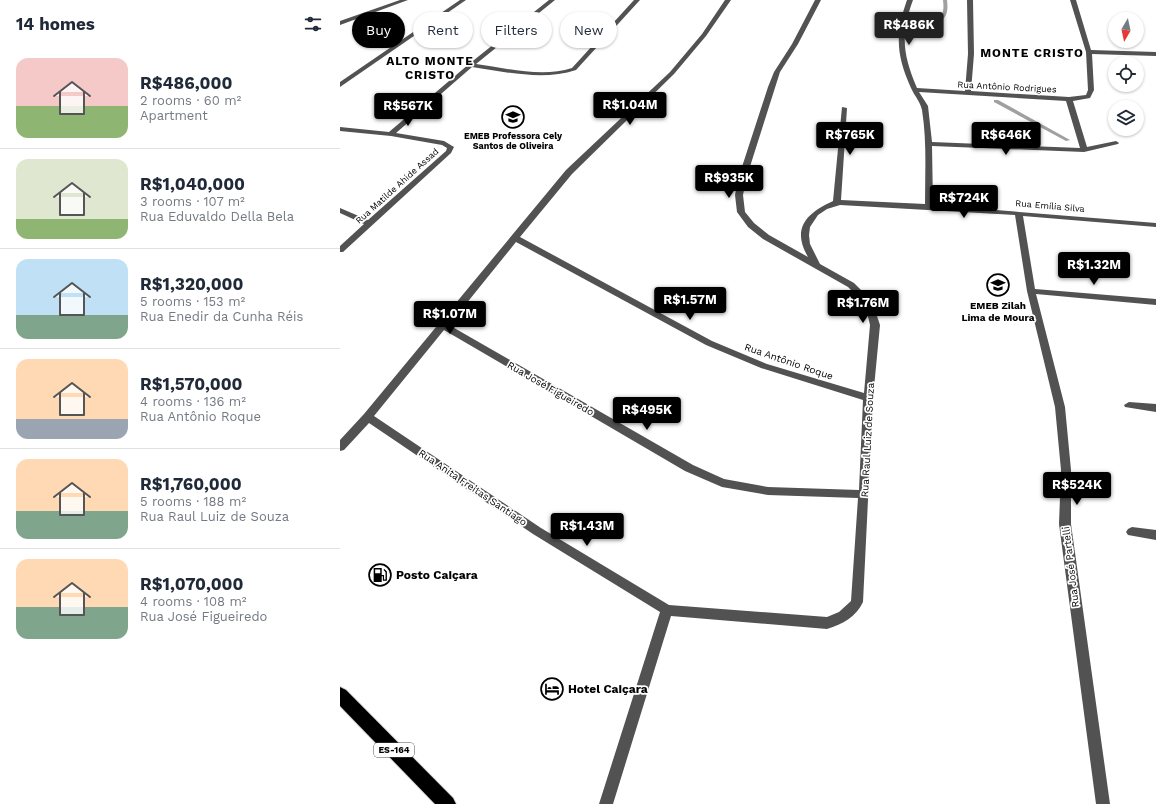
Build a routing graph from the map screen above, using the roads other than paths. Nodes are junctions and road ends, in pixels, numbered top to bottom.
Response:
1 (405, 0) edge
2 (463, 0) edge
3 (552, 0) edge
4 (637, 0) edge
5 (728, 0) edge
6 (818, 0) edge
7 (910, 0) edge
8 (970, 0) edge
9 (1073, 0) edge
10 (340, 23) edge
11 (1089, 52) junction
12 (1156, 54) edge
13 (471, 65) junction
14 (340, 85) edge
15 (916, 90) junction
16 (968, 93) junction
17 (1069, 99) junction
18 (844, 108) dead end
19 (340, 129) edge
20 (391, 134) junction
21 (1116, 143) dead end
22 (929, 144) junction
23 (1084, 150) junction
24 (837, 203) junction
25 (929, 206) junction
26 (340, 210) edge
27 (1019, 214) junction
28 (370, 224) junction
29 (1156, 225) edge
30 (515, 238) junction
31 (340, 250) edge
32 (818, 267) junction
33 (1031, 291) junction
34 (1156, 302) edge
35 (444, 326) junction
36 (868, 398) junction
37 (1129, 405) dead end
38 (1156, 408) edge
39 (368, 418) junction
40 (340, 446) edge
41 (864, 494) junction
42 (1132, 532) dead end
43 (1156, 535) edge
44 (667, 610) junction
45 (827, 623) joint
46 (340, 695) edge
47 (447, 804) edge
48 (606, 804) edge
49 (1103, 804) edge

1 - 10 street
2 - 14 street
3 - 13 street
4 - 13 street
5 - 30 street
6 - 32 street, Rua Raul Luiz de Souza
7 - 15 street
8 - 16 street
9 - 11 street
11 - 12 street
11 - 17 street, Rua Antônio Rodrigues
13 - 20 street
15 - 16 street, Rua Antônio Rodrigues
15 - 22 street
16 - 17 street, Rua Antônio Rodrigues
17 - 23 street
18 - 24 street
19 - 20 street
20 - 28 street, Rua Matilde Ahide Assad
21 - 23 street
22 - 23 street
22 - 25 street
24 - 25 street, Rua Emília Silva
24 - 32 street, Rua Emília Silva
25 - 27 street, Rua Emília Silva
26 - 28 street
27 - 29 street, Rua Emília Silva
27 - 33 street, Rua José Partelli
28 - 31 street, Rua Matilde Ahide Assad
30 - 35 street
30 - 36 street, Rua Antônio Roque
32 - 36 street, Rua Raul Luiz de Souza
33 - 34 street
33 - 49 street, Rua José Partelli
35 - 39 street
35 - 41 street, Rua José Figueiredo
36 - 41 street, Rua Raul Luiz de Souza
37 - 38 street
39 - 40 street
39 - 44 street, Rua Anita Freitas Santiago
41 - 45 street, Rua Raul Luiz de Souza
42 - 43 street
44 - 45 street, Rua Anita Freitas Santiago
44 - 48 street
46 - 47 highway, ES-164

